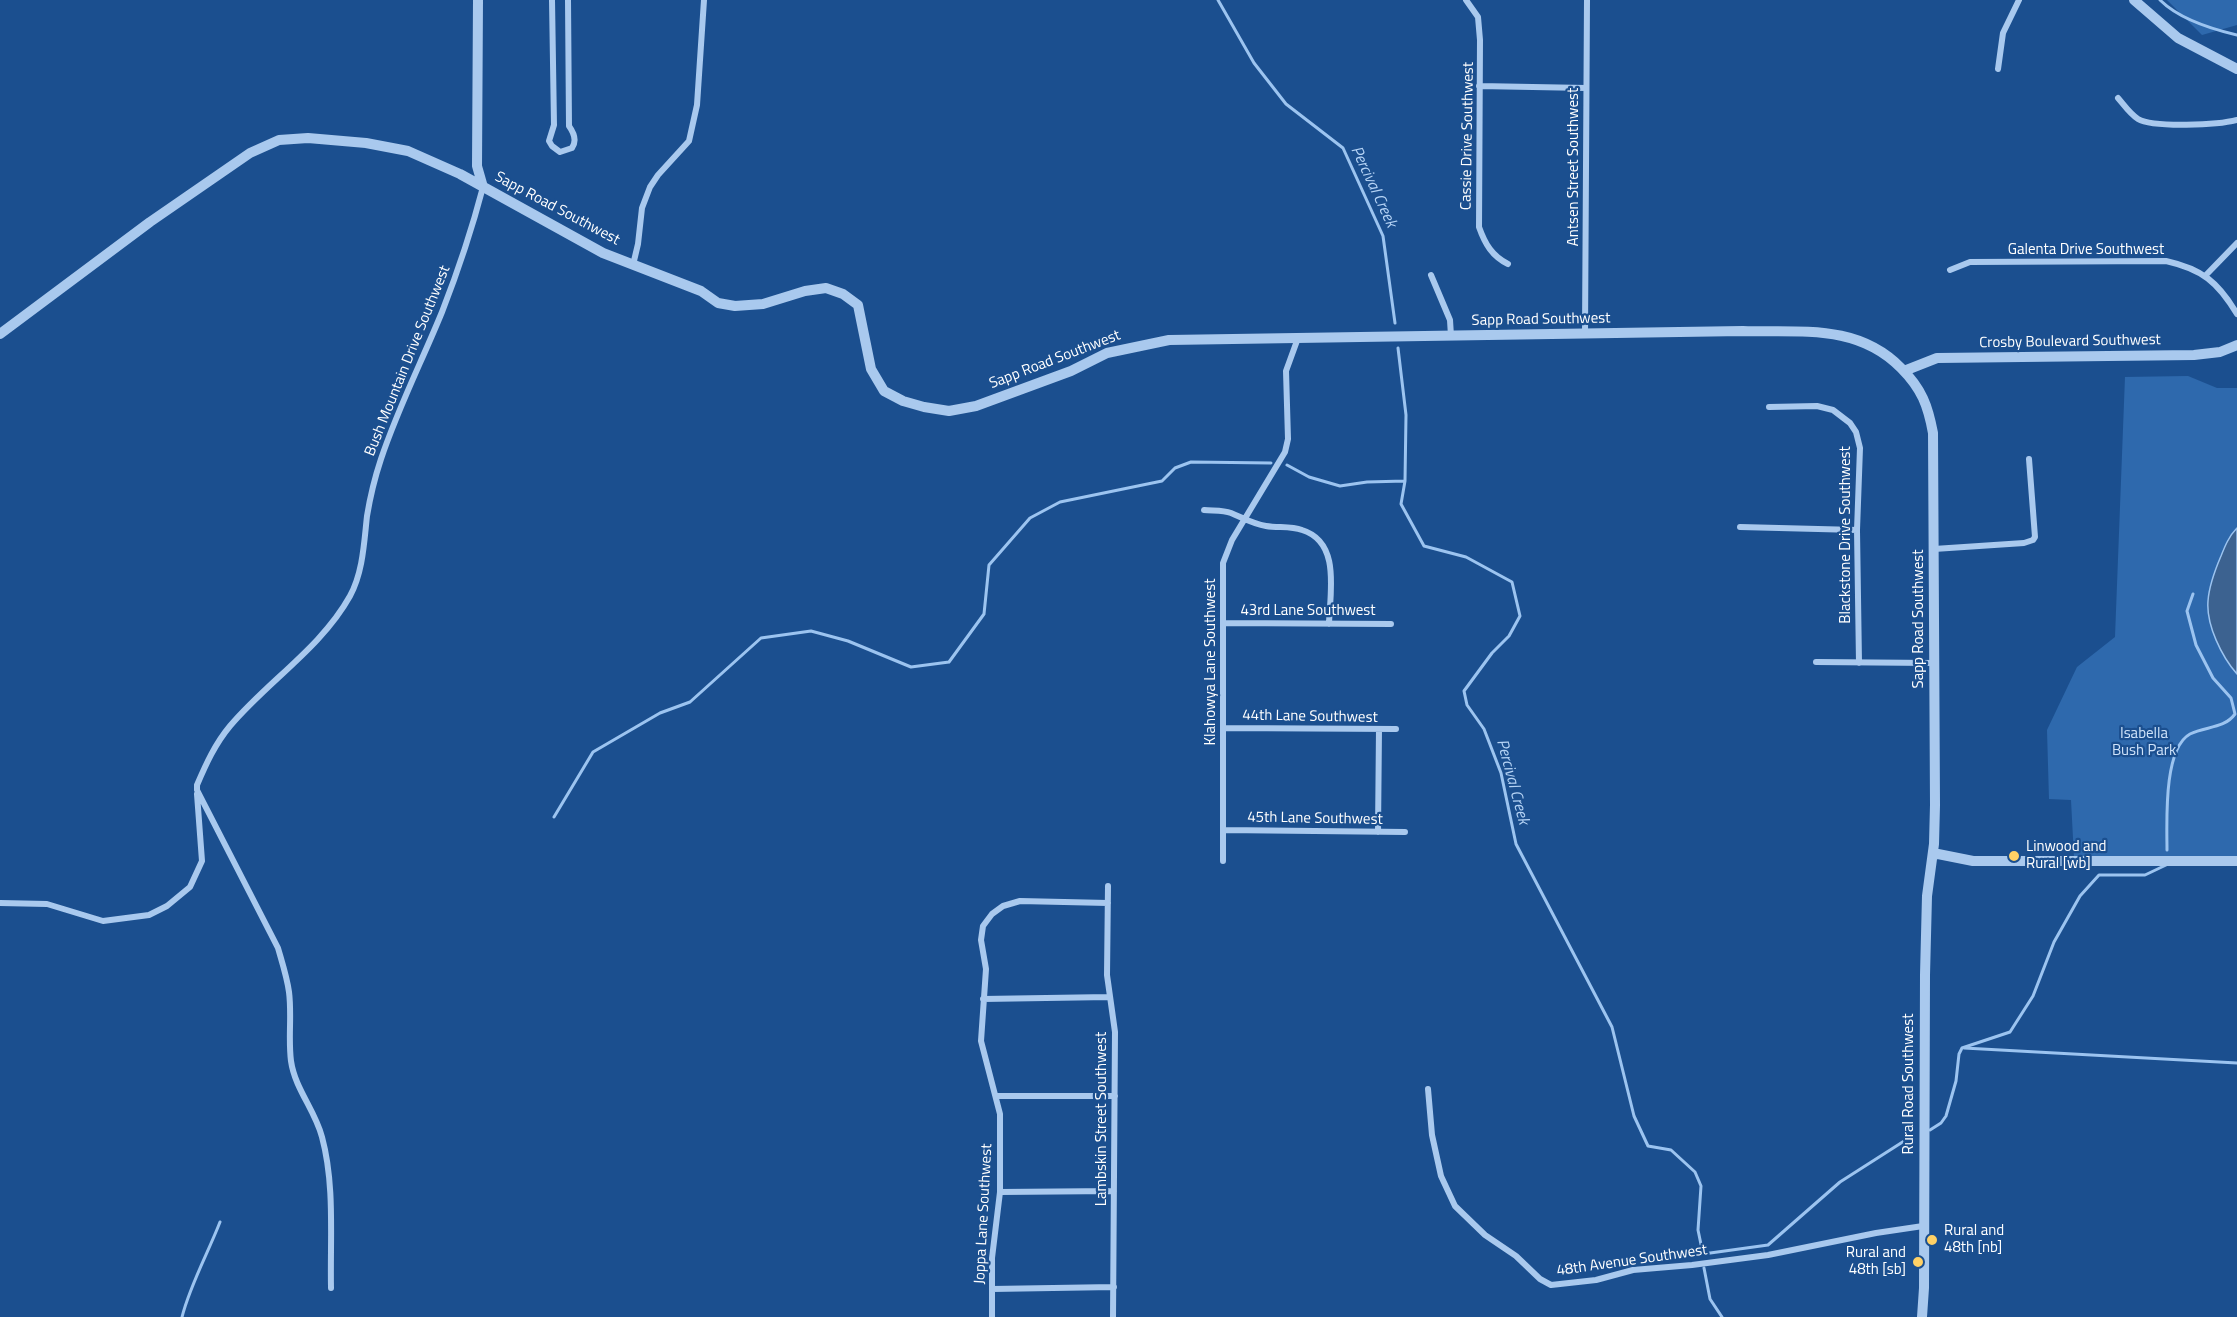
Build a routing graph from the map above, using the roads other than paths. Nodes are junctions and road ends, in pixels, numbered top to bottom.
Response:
1 (478, 0) edge
2 (552, 0) edge
3 (568, 0) edge
4 (704, 0) edge
5 (1466, 0) edge
6 (1587, 0) edge
7 (2019, 0) edge
8 (2134, 0) edge
9 (1998, 69) dead end
10 (2237, 69) edge
11 (1479, 86) junction
12 (1586, 88) junction
13 (2118, 98) dead end
14 (2237, 120) edge
15 (483, 187) junction
16 (2237, 243) edge
17 (633, 264) junction
18 (1508, 264) dead end
19 (1950, 270) dead end
20 (1431, 275) dead end
21 (2206, 275) junction
22 (2237, 314) edge
23 (1585, 333) junction
24 (0, 334) edge
25 (1451, 336) junction
26 (1298, 338) junction
27 (2237, 345) edge
28 (1904, 371) junction
29 (1769, 407) dead end
30 (2029, 459) dead end
31 (1204, 510) dead end
32 (1246, 521) junction
33 (1740, 527) dead end
34 (1857, 530) junction
35 (1934, 549) junction
36 (1224, 623) junction
37 (1329, 624) junction
38 (1391, 624) dead end
39 (1816, 662) dead end
40 (1859, 663) junction
41 (1933, 663) junction
42 (1224, 728) junction
43 (1379, 729) junction
44 (1396, 729) dead end
45 (197, 790) junction
46 (1224, 830) junction
47 (1378, 832) junction
48 (1406, 832) dead end
49 (1933, 852) junction
50 (1223, 861) dead end
51 (2237, 861) edge
52 (1108, 886) dead end
53 (0, 903) edge
54 (1108, 903) junction
55 (1110, 998) junction
56 (983, 999) junction
57 (1428, 1089) dead end
58 (996, 1096) junction
59 (1115, 1096) junction
60 (1114, 1191) junction
61 (1000, 1192) junction
62 (1923, 1226) junction
63 (1114, 1287) junction
64 (330, 1288) dead end
65 (992, 1290) junction
66 (992, 1317) edge
67 (1113, 1317) edge
68 (1922, 1317) edge

1 - 15 street
2 - 3 street
4 - 17 street
5 - 11 street, Cassie Drive Southwest
6 - 12 street, Antsen Street Southwest
7 - 9 street
8 - 10 street
11 - 12 street
11 - 18 street, Cassie Drive Southwest
12 - 23 street, Antsen Street Southwest
13 - 14 street
15 - 17 street, Sapp Road Southwest
15 - 24 street, Sapp Road Southwest
15 - 45 street, Bush Mountain Drive Southwest
16 - 21 street
17 - 26 street, Sapp Road Southwest
19 - 21 street, Galenta Drive Southwest
20 - 25 street
21 - 22 street, Galenta Drive Southwest
23 - 25 street, Sapp Road Southwest
23 - 28 street, Sapp Road Southwest
25 - 26 street, Sapp Road Southwest
26 - 32 street, Klahowya Lane Southwest
27 - 28 street, Crosby Boulevard Southwest
28 - 35 street, Sapp Road Southwest
29 - 34 street, Blackstone Drive Southwest
30 - 35 street
31 - 32 street
32 - 36 street, Klahowya Lane Southwest
32 - 37 street
33 - 34 street
34 - 40 street, Blackstone Drive Southwest
35 - 41 street, Sapp Road Southwest
36 - 37 street, 43rd Lane Southwest
36 - 42 street, Klahowya Lane Southwest
37 - 38 street, 43rd Lane Southwest
39 - 40 street
40 - 41 street
41 - 49 street, Sapp Road Southwest
42 - 43 street, 44th Lane Southwest
42 - 46 street, Klahowya Lane Southwest
43 - 44 street, 44th Lane Southwest
43 - 47 street
45 - 53 street
45 - 64 street
46 - 47 street, 45th Lane Southwest
46 - 50 street, Klahowya Lane Southwest
47 - 48 street, 45th Lane Southwest
49 - 51 street
49 - 62 street, Rural Road Southwest
52 - 54 street, Lambskin Street Southwest
54 - 55 street, Lambskin Street Southwest
54 - 56 street, Joppa Lane Southwest
55 - 56 street
55 - 59 street, Lambskin Street Southwest
56 - 58 street, Joppa Lane Southwest
57 - 62 street, 48th Avenue Southwest
58 - 59 street
58 - 61 street, Joppa Lane Southwest
59 - 60 street, Lambskin Street Southwest
60 - 61 street
60 - 63 street, Lambskin Street Southwest
61 - 65 street, Joppa Lane Southwest
62 - 68 street, Rural Road Southwest
63 - 65 street
63 - 67 street, Lambskin Street Southwest
65 - 66 street, Joppa Lane Southwest

